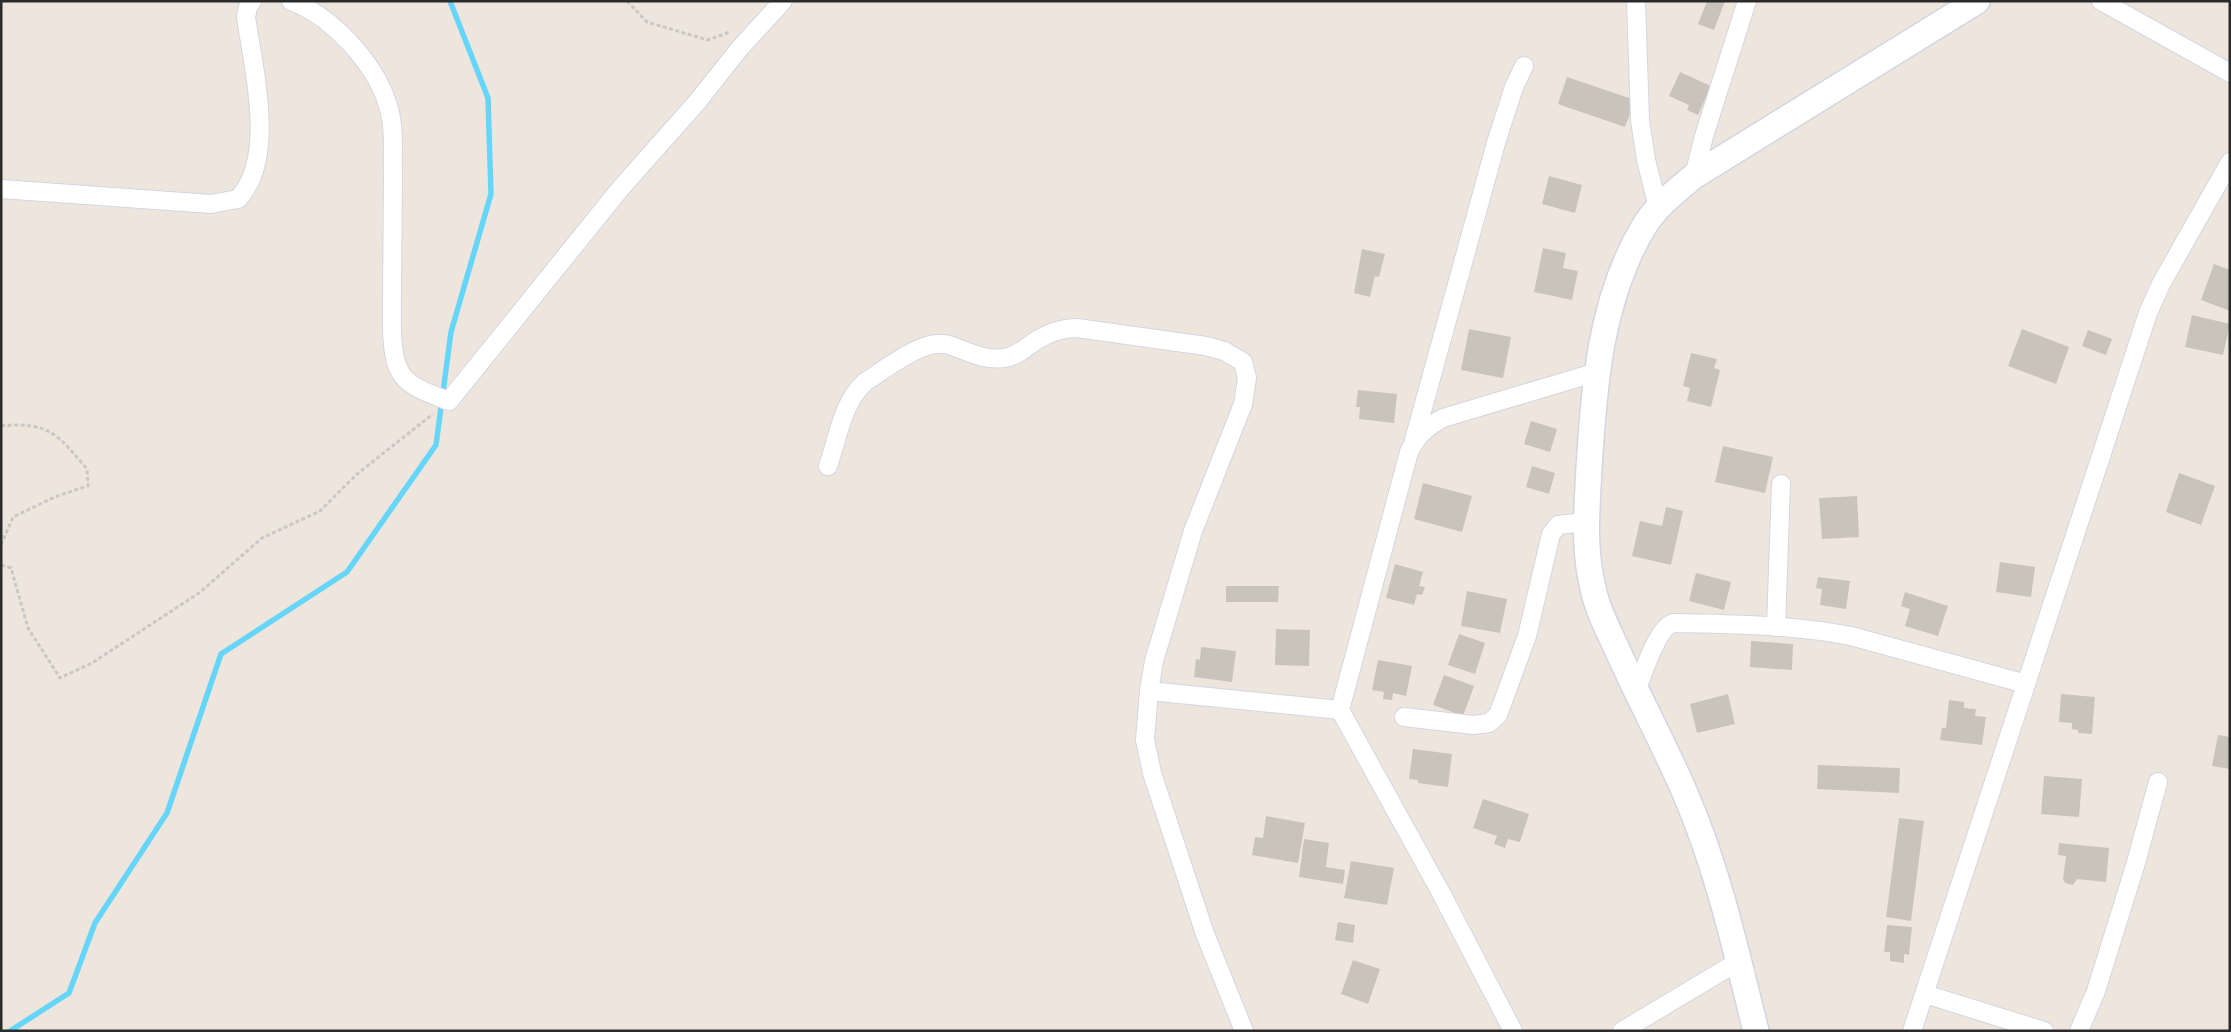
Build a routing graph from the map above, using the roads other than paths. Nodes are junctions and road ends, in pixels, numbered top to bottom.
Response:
1 (252, 1) edge
2 (291, 1) edge
3 (783, 1) edge
4 (1636, 1) edge
5 (1747, 1) edge
6 (1976, 1) edge
7 (2101, 1) edge
8 (1524, 66) dead end
9 (2230, 73) edge
10 (2230, 162) edge
11 (1694, 176) junction
12 (1, 189) edge
13 (1658, 207) junction
14 (1597, 372) junction
15 (1414, 441) junction
16 (828, 466) dead end
17 (1781, 484) dead end
18 (1586, 522) junction
19 (1776, 627) junction
20 (2026, 684) junction
21 (1149, 691) junction
22 (1636, 692) junction
23 (1340, 710) junction
24 (1404, 717) dead end
25 (2158, 782) dead end
26 (1738, 961) junction
27 (1925, 994) junction
28 (1755, 1030) edge
29 (1244, 1031) edge
30 (1513, 1031) edge
31 (1622, 1031) edge
32 (1912, 1031) edge
33 (2044, 1031) edge
34 (2079, 1031) edge

1 - 12 street
2 - 3 street
4 - 13 street
5 - 11 street
6 - 11 street
7 - 9 street
8 - 15 street
10 - 20 street
11 - 13 street
13 - 14 street
14 - 15 street
14 - 18 street
15 - 23 street
16 - 21 street
17 - 19 street
18 - 22 street
18 - 24 street
19 - 20 street
19 - 22 street
20 - 27 street
21 - 23 street
21 - 29 street
22 - 26 street
23 - 30 street
25 - 34 street
26 - 28 street
26 - 31 street
27 - 32 street
27 - 33 street

